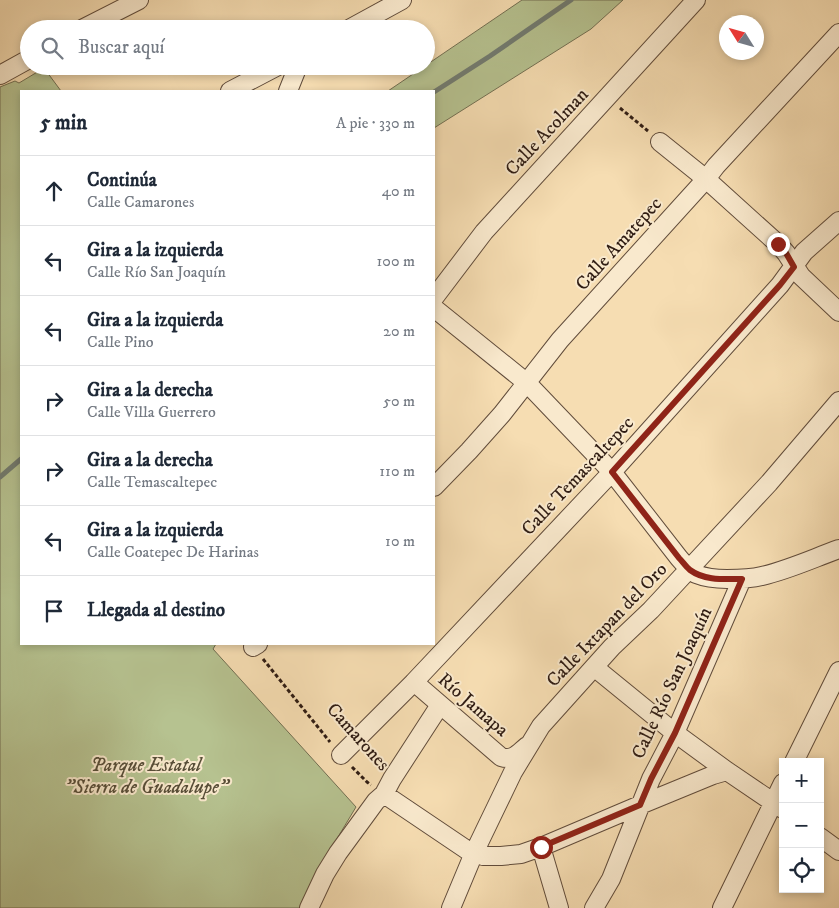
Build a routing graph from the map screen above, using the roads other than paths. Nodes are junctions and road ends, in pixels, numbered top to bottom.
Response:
1 (139, 0) edge
2 (402, 0) edge
3 (696, 0) edge
4 (100, 20) edge
5 (365, 20) edge
6 (839, 33) edge
7 (20, 64) edge
8 (0, 75) edge
9 (261, 75) edge
10 (294, 75) edge
11 (232, 90) edge
12 (288, 90) edge
13 (660, 142) road end
14 (706, 179) junction
15 (839, 221) edge
16 (794, 267) junction
17 (453, 273) junction
18 (435, 283) edge
19 (435, 297) edge
20 (435, 309) edge
21 (839, 312) edge
22 (527, 383) junction
23 (839, 401) edge
24 (612, 472) junction
25 (435, 486) edge
26 (839, 549) edge
27 (689, 569) junction
28 (742, 579) junction
29 (594, 667) junction
30 (839, 671) edge
31 (414, 682) junction
32 (440, 705) junction
33 (675, 733) junction
34 (531, 742) junction
35 (341, 755) road end
36 (796, 758) edge
37 (727, 771) junction
38 (384, 794) junction
39 (640, 805) junction
40 (778, 805) edge
41 (824, 840) edge
42 (541, 847) junction
43 (839, 851) edge
44 (474, 853) junction
45 (309, 908) edge
46 (451, 908) edge
47 (559, 908) edge
48 (594, 908) edge
49 (722, 908) edge

1 - 4 street
2 - 5 street
3 - 17 street, Calle Acolman
6 - 14 street, Calle Amatepec
7 - 8 street
9 - 11 street
10 - 12 street
13 - 14 street
14 - 16 street
14 - 22 street, Calle Amatepec
15 - 16 street, Calle Temascaltepec
16 - 21 street
16 - 24 street, Calle Temascaltepec
17 - 18 street
17 - 19 street, Calle Acolman
20 - 22 street
22 - 24 street
22 - 25 street, Calle Amatepec
23 - 27 street, Calle Ixtapan del Oro
24 - 27 street
24 - 31 street, Calle Temascaltepec
26 - 28 street
27 - 28 street
27 - 29 street, Calle Ixtapan del Oro
28 - 33 street, Calle Río San Joaquín
29 - 33 street
29 - 34 street, Calle Ixtapan del Oro
30 - 36 street
31 - 32 street, Río Jamapa
31 - 35 street, Calle Temascaltepec
32 - 34 street, Río Jamapa
32 - 38 street
33 - 37 street
33 - 39 street, Calle Río San Joaquín
34 - 44 street, Calle Ixtapan del Oro
37 - 39 street
37 - 40 street
38 - 44 street, Camarones
38 - 45 street
39 - 42 street
39 - 48 street, Calle Río San Joaquín
40 - 49 street
41 - 43 street
42 - 44 street
42 - 47 street
44 - 46 street, Calle Ixtapan del Oro

